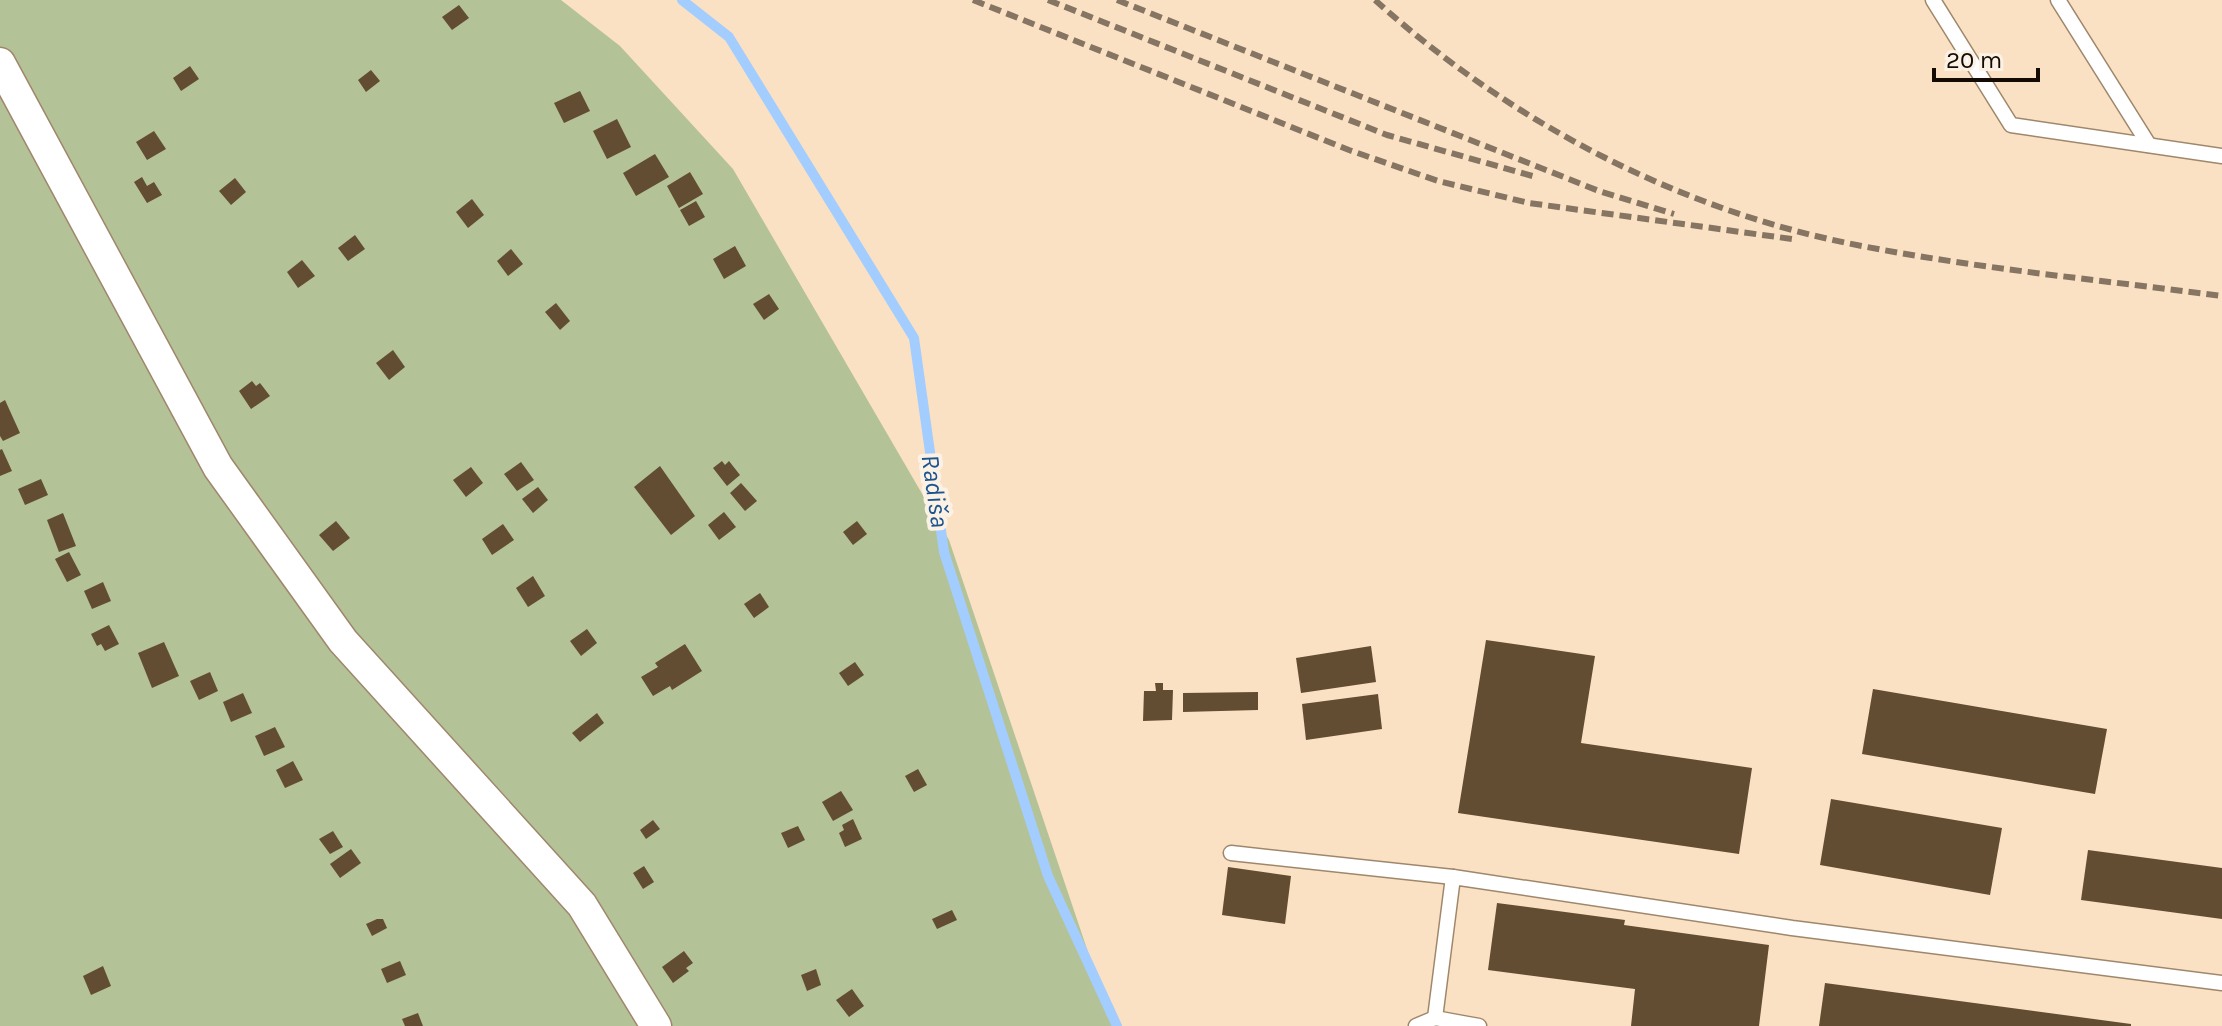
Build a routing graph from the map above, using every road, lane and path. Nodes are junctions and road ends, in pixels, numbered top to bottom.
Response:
1 (1933, 0) edge
2 (2058, 0) edge
3 (0, 63) edge
4 (2149, 145) junction
5 (2222, 156) edge
6 (1231, 853) dead end
7 (1453, 877) junction
8 (2222, 983) edge
9 (1435, 1018) junction
10 (656, 1026) edge
11 (1416, 1026) edge
12 (1479, 1026) edge

1 - 4 lane
2 - 4 lane
3 - 10 street
4 - 5 lane
6 - 7 lane
7 - 8 lane
7 - 9 lane
9 - 11 lane
9 - 12 lane

